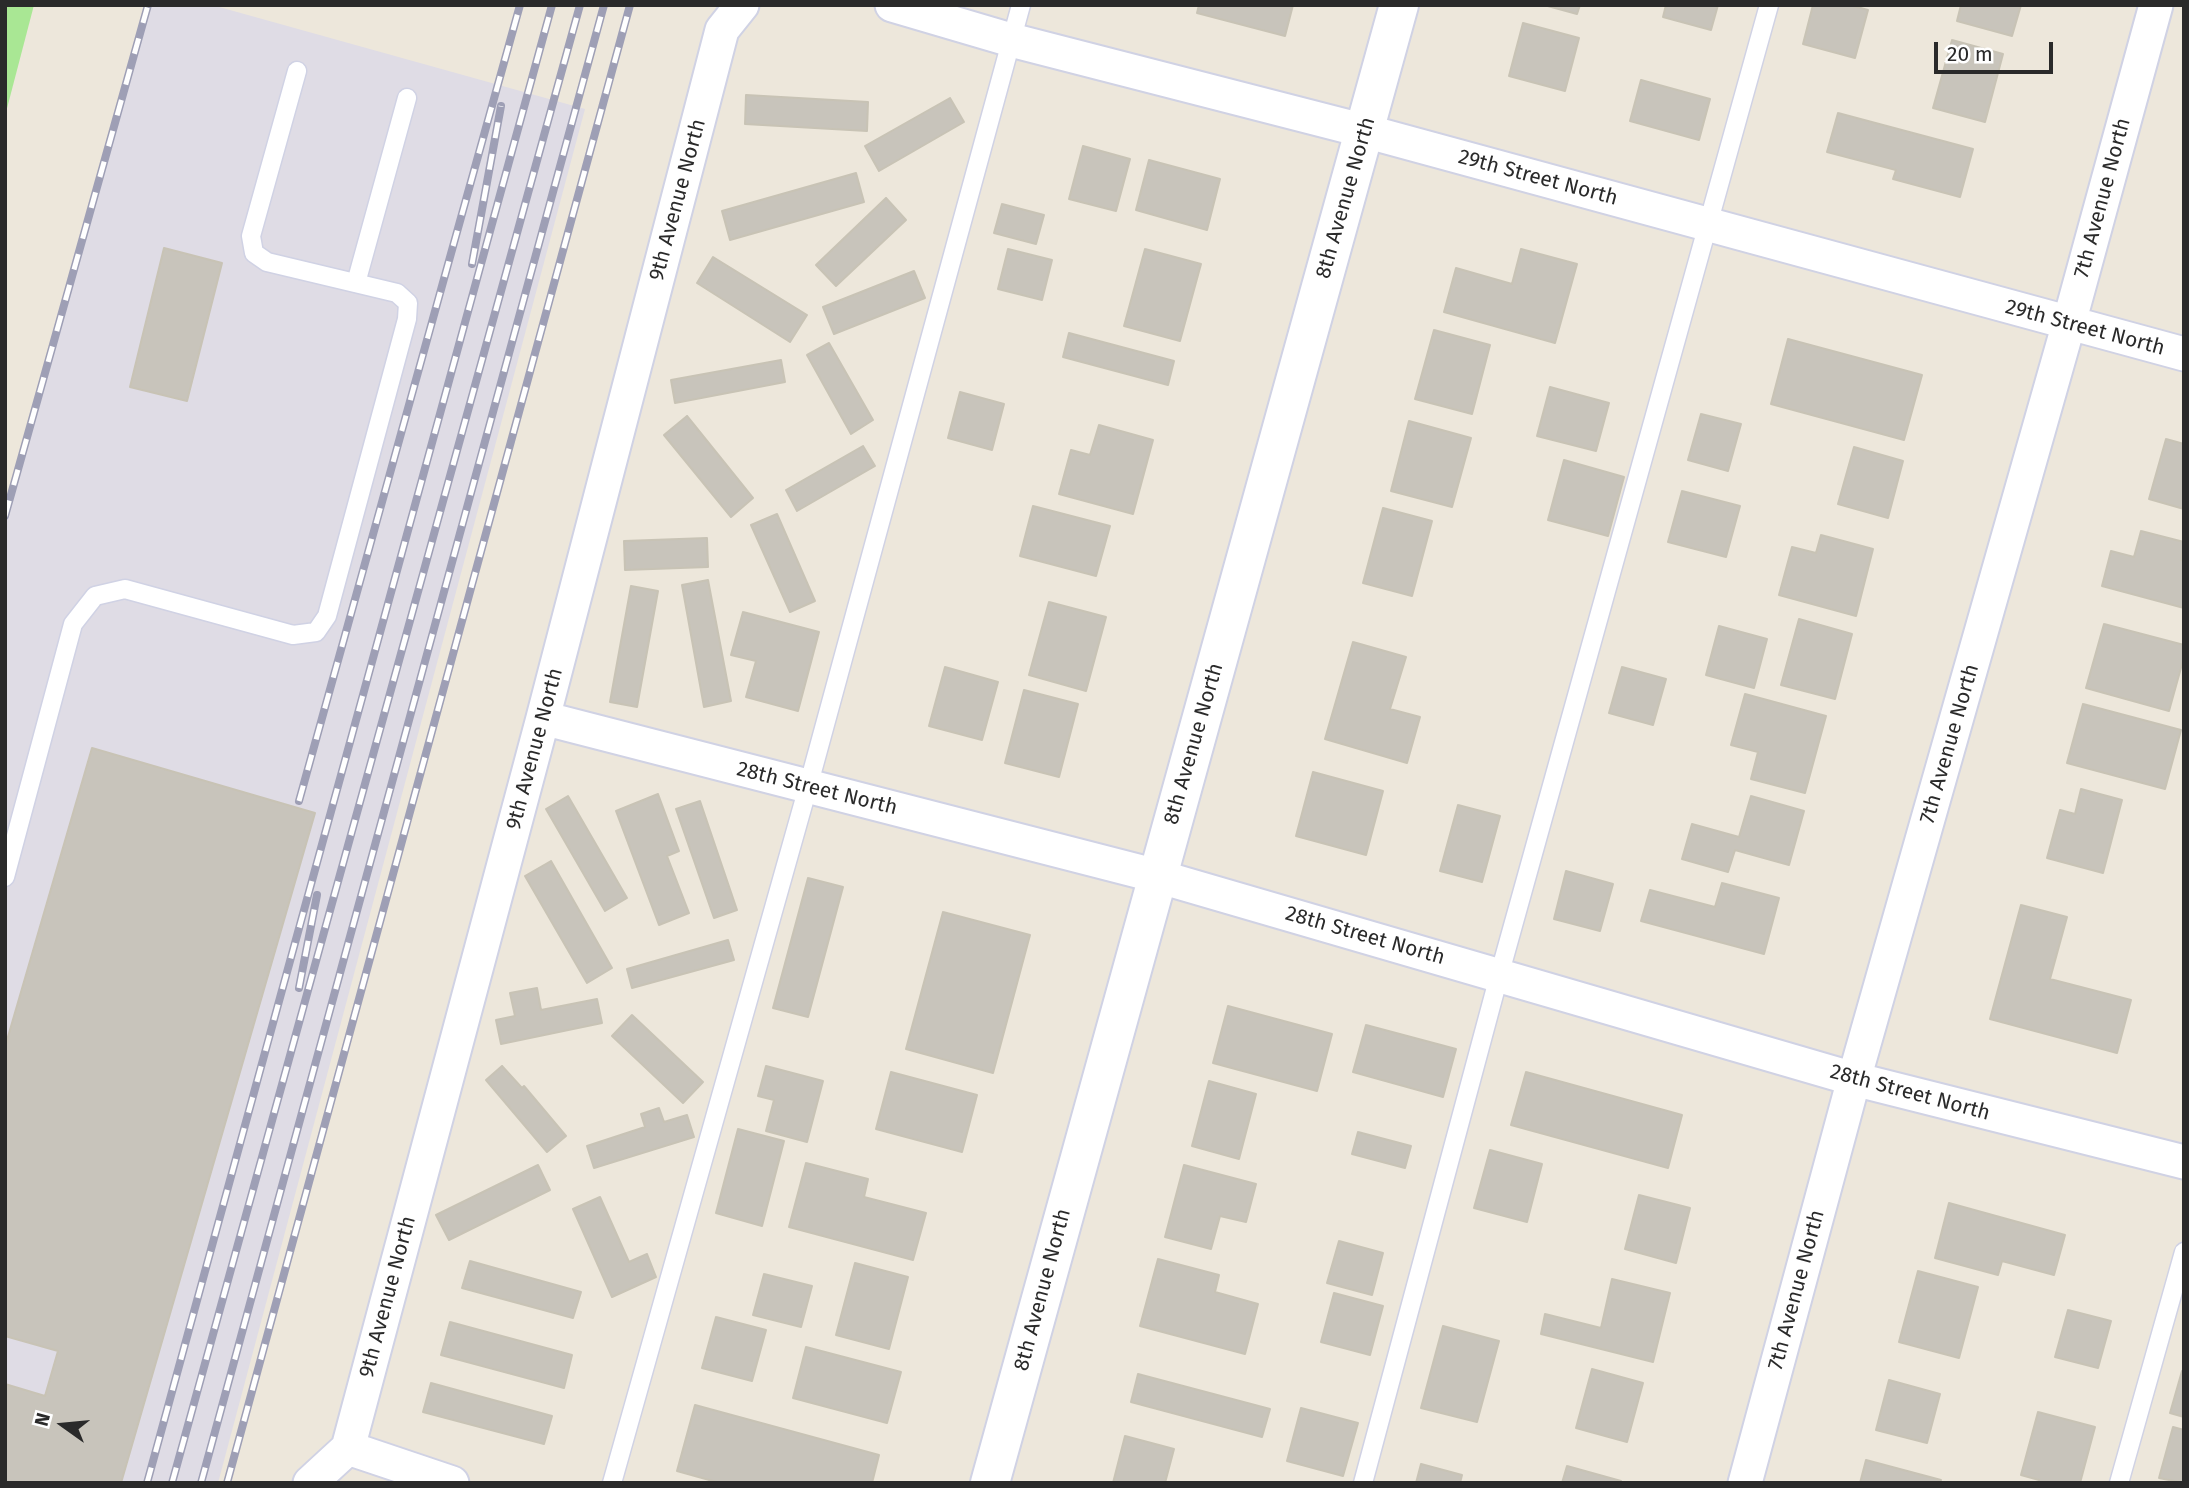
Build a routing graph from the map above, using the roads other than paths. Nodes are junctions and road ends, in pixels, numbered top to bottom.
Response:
1 (742, 5) edge
2 (891, 5) edge
3 (1021, 5) edge
4 (1399, 5) edge
5 (1769, 5) edge
6 (2156, 5) edge
7 (1012, 40) junction
8 (297, 71) dead end
9 (407, 98) dead end
10 (1365, 131) junction
11 (1709, 225) junction
12 (356, 283) junction
13 (2069, 323) junction
14 (2184, 354) edge
15 (543, 718) junction
16 (808, 787) junction
17 (1157, 876) junction
18 (5, 877) edge
19 (1499, 976) junction
20 (1854, 1079) junction
21 (2184, 1162) edge
22 (2184, 1252) edge
23 (348, 1448) junction
24 (310, 1483) edge
25 (452, 1483) edge
26 (612, 1483) edge
27 (990, 1483) edge
28 (1363, 1483) edge
29 (1745, 1483) edge
30 (2119, 1483) edge

1 - 15 street, 9th Avenue North
2 - 7 street, 29th Street North
3 - 7 lane
4 - 10 street, 8th Avenue North
5 - 11 lane
6 - 13 street, 7th Avenue North
7 - 10 street, 29th Street North
7 - 16 lane
8 - 12 lane
9 - 12 lane
10 - 11 street, 29th Street North
10 - 17 street, 8th Avenue North
11 - 13 street, 29th Street North
11 - 19 lane
12 - 18 lane
13 - 14 street, 29th Street North
13 - 20 street, 7th Avenue North
15 - 16 street, 28th Street North
15 - 23 street, 9th Avenue North
16 - 17 street, 28th Street North
16 - 26 lane
17 - 19 street, 28th Street North
17 - 27 street, 8th Avenue North
19 - 20 street, 28th Street North
19 - 28 lane
20 - 21 street, 28th Street North
20 - 29 street, 7th Avenue North
22 - 30 lane
23 - 24 street
23 - 25 street

